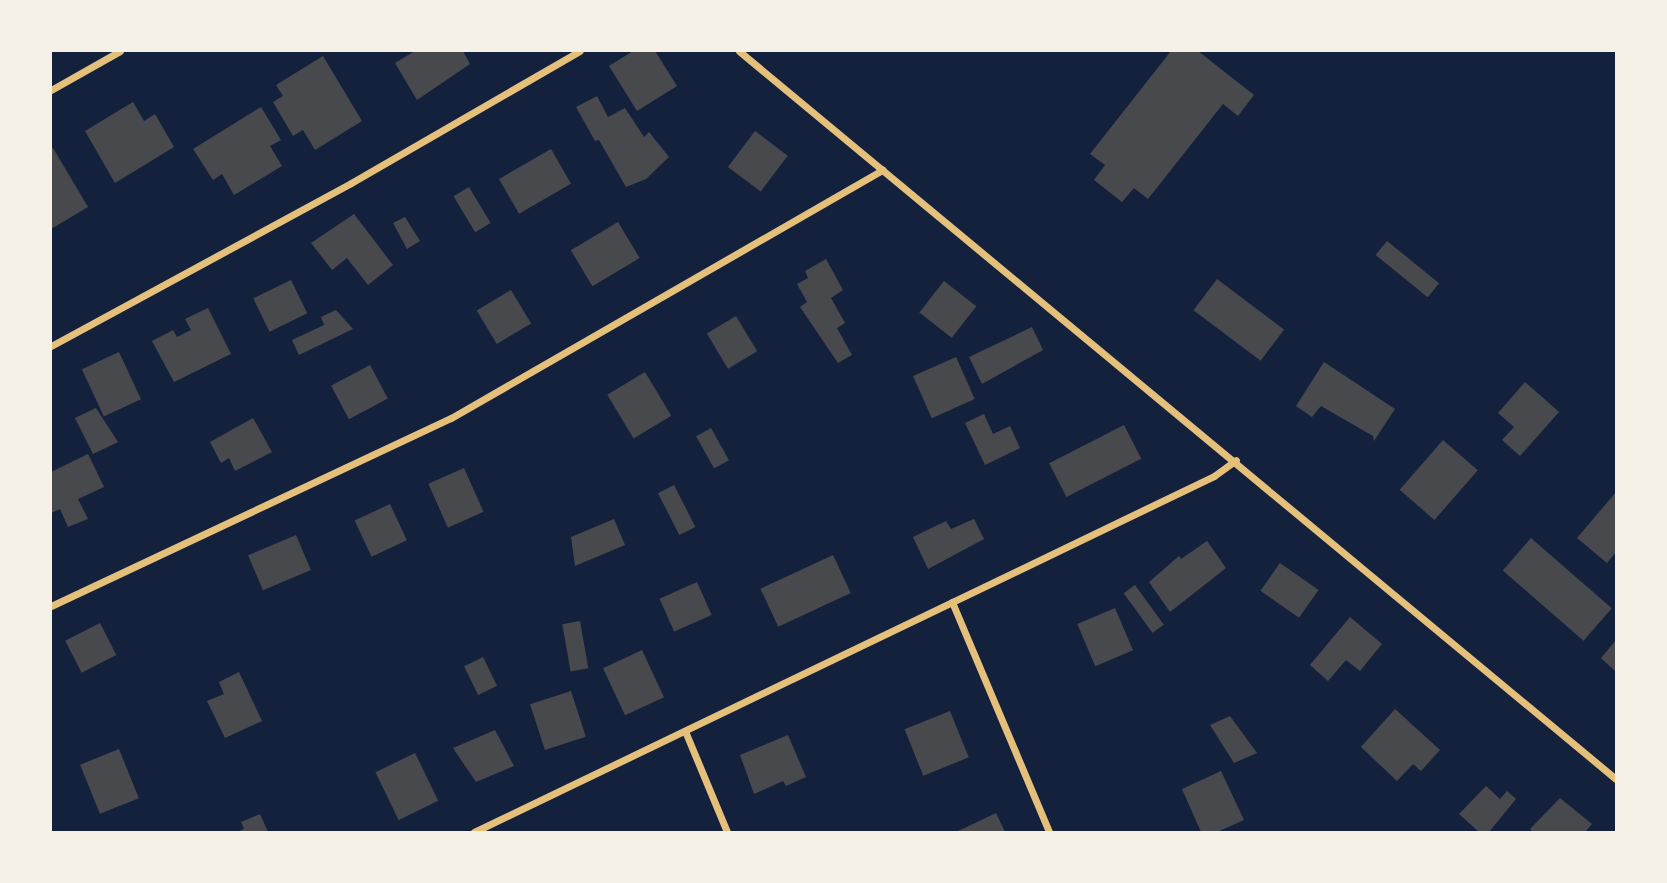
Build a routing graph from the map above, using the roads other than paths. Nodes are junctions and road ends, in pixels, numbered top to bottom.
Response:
1 (120, 51) edge
2 (580, 51) edge
3 (739, 51) edge
4 (51, 90) edge
5 (883, 170) junction
6 (51, 346) edge
7 (1237, 460) junction
8 (952, 603) junction
9 (51, 606) edge
10 (685, 731) junction
11 (1616, 779) edge
12 (474, 832) edge
13 (727, 832) edge
14 (1049, 832) edge

1 - 4 street
2 - 6 street
3 - 5 street
5 - 7 street
5 - 9 street
7 - 8 street
7 - 11 street
8 - 10 street
8 - 14 street
10 - 12 street
10 - 13 street

